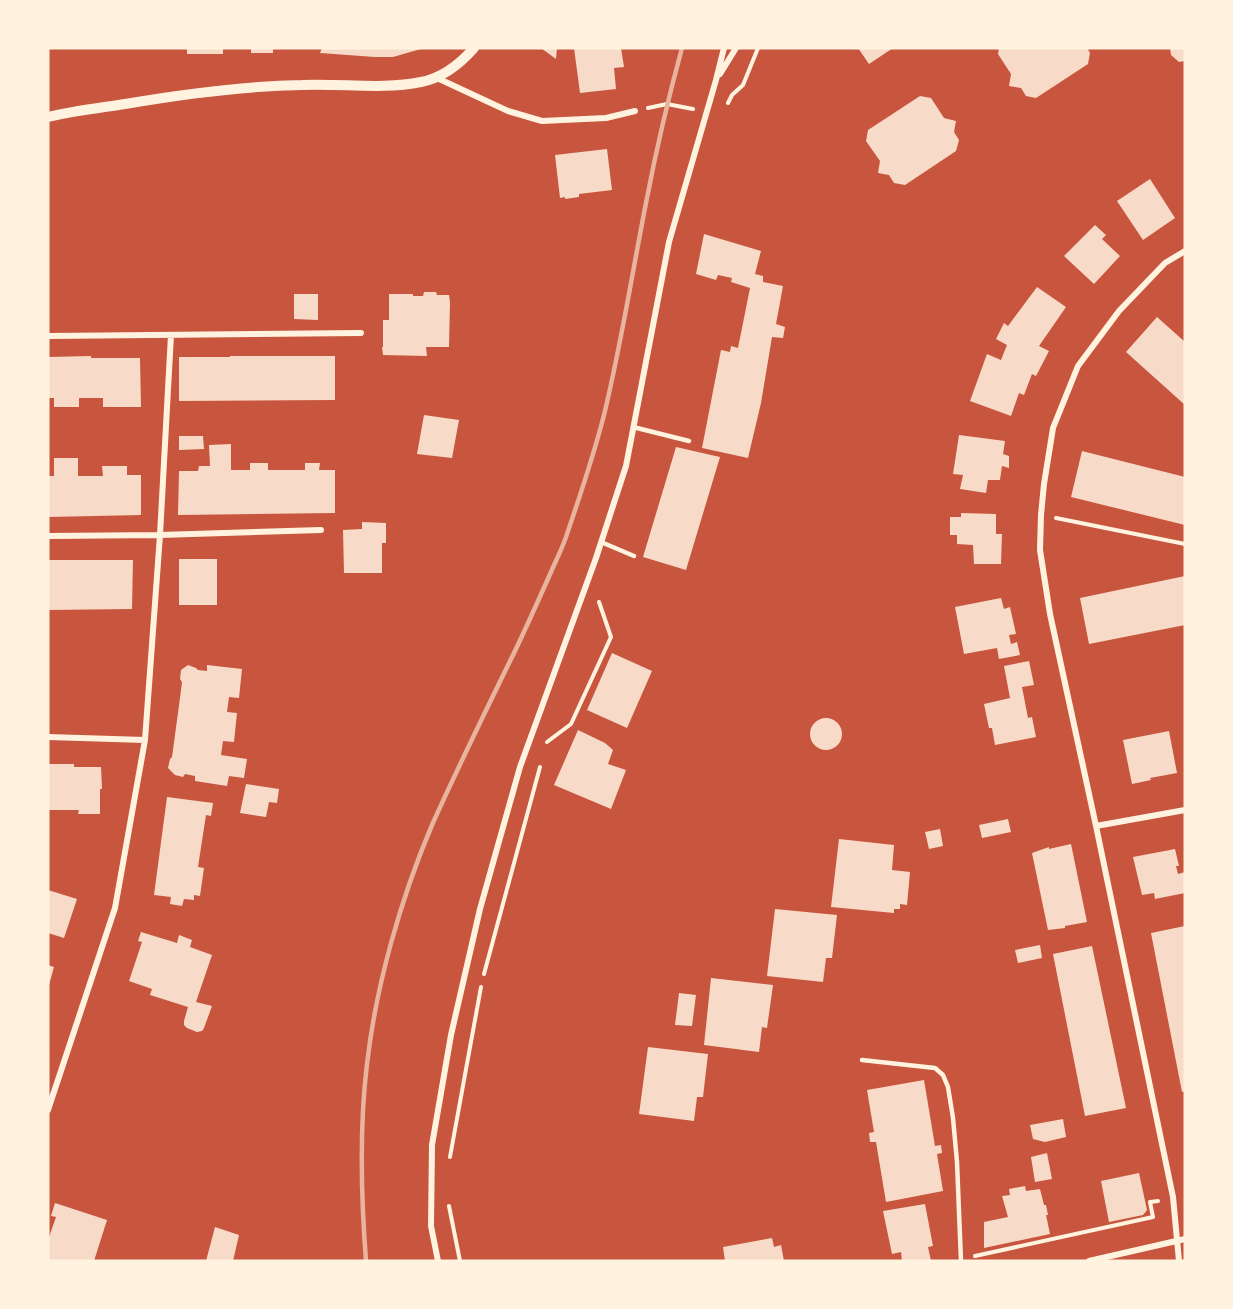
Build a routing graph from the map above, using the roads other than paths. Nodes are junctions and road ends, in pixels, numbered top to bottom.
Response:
1 (474, 48) edge
2 (724, 48) edge
3 (736, 48) edge
4 (437, 78) junction
5 (716, 80) junction
6 (635, 111) road end
7 (48, 117) edge
8 (1185, 251) edge
9 (362, 333) dead end
10 (171, 335) junction
11 (48, 336) edge
12 (633, 428) junction
13 (689, 441) dead end
14 (321, 530) dead end
15 (160, 535) junction
16 (48, 536) edge
17 (601, 542) junction
18 (634, 556) dead end
19 (48, 737) edge
20 (145, 740) junction
21 (1185, 810) edge
22 (1096, 826) junction
23 (862, 1060) dead end
24 (48, 1110) edge
25 (1185, 1239) edge
26 (1176, 1241) junction
27 (438, 1261) edge
28 (961, 1261) edge
29 (1089, 1261) edge
30 (1179, 1261) edge

1 - 4 street
2 - 5 street
3 - 5 street
4 - 6 street
4 - 7 street
5 - 12 street
8 - 22 street
9 - 10 street
10 - 11 street
10 - 15 street
12 - 13 lane
12 - 17 street
14 - 15 street
15 - 16 street
15 - 20 street
17 - 18 lane
17 - 27 street
19 - 20 street
20 - 24 street
21 - 22 street
22 - 26 street
23 - 28 lane
25 - 26 street
26 - 29 street
26 - 30 street

